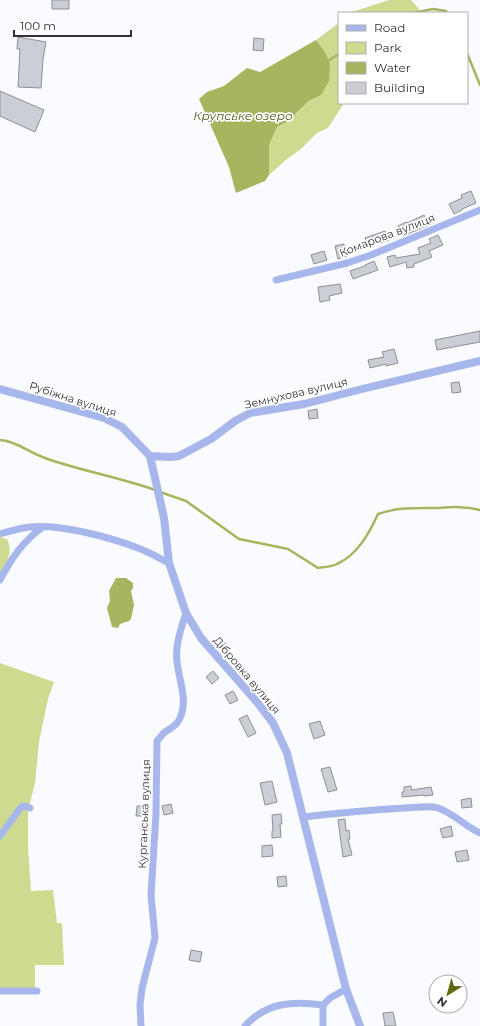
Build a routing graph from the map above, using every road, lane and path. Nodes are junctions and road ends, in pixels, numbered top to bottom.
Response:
1 (480, 210) edge
2 (276, 280) dead end
3 (480, 361) edge
4 (0, 389) edge
5 (150, 456) junction
6 (43, 527) junction
7 (0, 534) edge
8 (169, 563) junction
9 (0, 580) edge
10 (186, 613) junction
11 (30, 808) dead end
12 (304, 817) junction
13 (480, 833) edge
14 (0, 836) edge
15 (346, 990) junction
16 (0, 991) edge
17 (37, 991) dead end
18 (323, 1005) junction
19 (141, 1026) edge
20 (245, 1026) edge
21 (323, 1026) edge
22 (360, 1026) edge

1 - 2 street, Комарова вулиця
3 - 5 street, Земнухова вулиця
4 - 5 street, Рубіжна вулиця
5 - 8 street, Дібровка вулиця
6 - 7 street
6 - 8 street
6 - 9 street
8 - 10 street, Дібровка вулиця
10 - 12 street, Дібровка вулиця
10 - 19 street, Курганська вулиця
11 - 14 street
12 - 13 street
12 - 15 street, Дібровка вулиця
15 - 18 street
15 - 22 street, Дібровка вулиця
16 - 17 street
18 - 20 street
18 - 21 street

